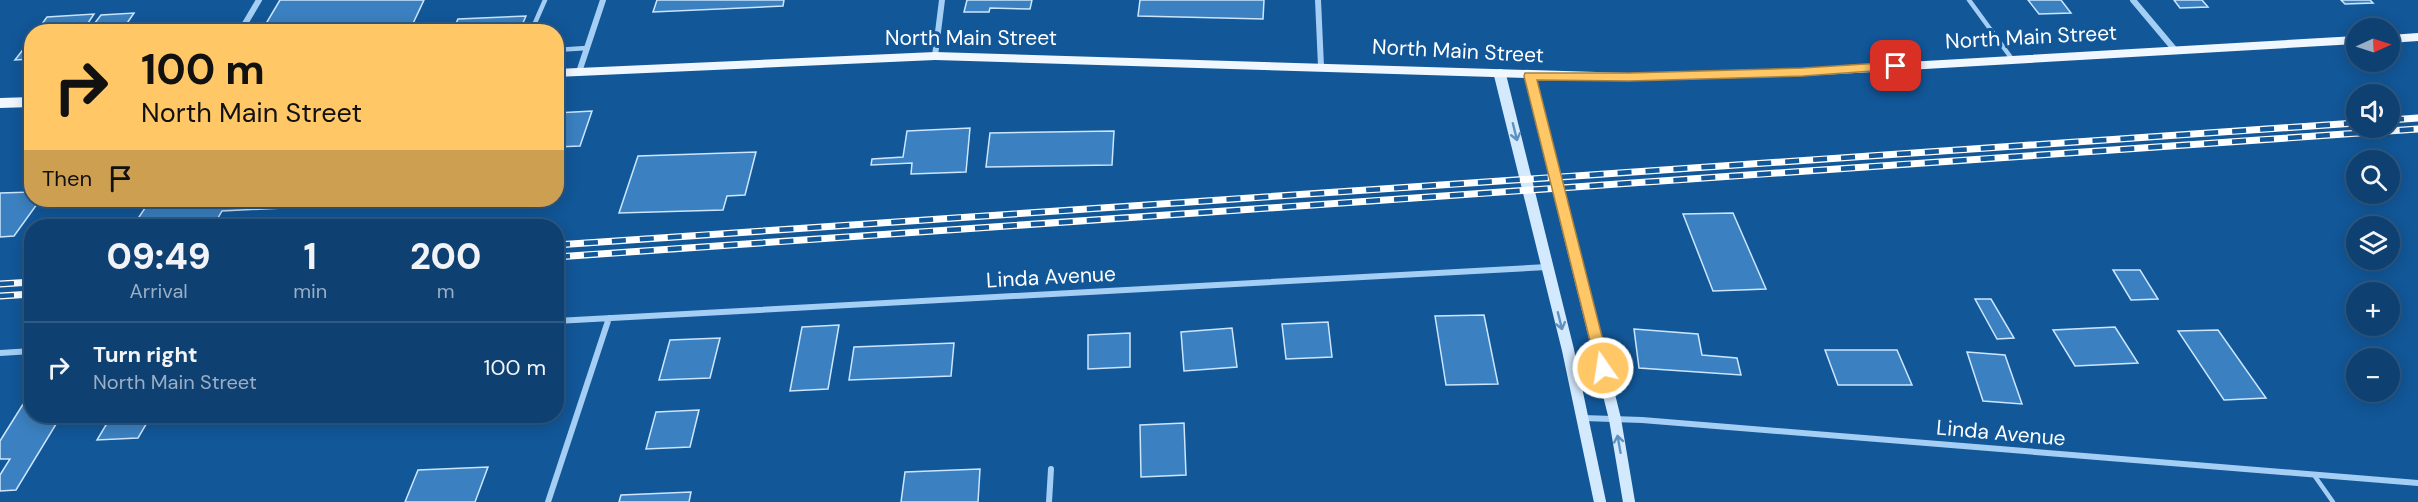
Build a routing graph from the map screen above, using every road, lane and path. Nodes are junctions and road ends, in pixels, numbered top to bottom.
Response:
1 (259, 0) edge
2 (545, 0) edge
3 (603, 0) edge
4 (942, 0) edge
5 (1318, 0) edge
6 (1969, 0) edge
7 (2133, 0) edge
8 (245, 24) edge
9 (534, 24) edge
10 (2418, 37) edge
11 (2400, 38) edge
12 (2346, 41) edge
13 (587, 48) junction
14 (564, 49) edge
15 (2175, 50) junction
16 (935, 56) junction
17 (2012, 60) junction
18 (1321, 66) junction
19 (579, 72) junction
20 (564, 73) edge
21 (1500, 75) junction
22 (1530, 76) junction
23 (24, 102) edge
24 (0, 104) edge
25 (1547, 267) junction
26 (609, 318) junction
27 (564, 321) edge
28 (24, 351) edge
29 (0, 352) edge
30 (1582, 418) junction
31 (1615, 419) junction
32 (1051, 469) dead end
33 (2314, 475) junction
34 (2418, 483) edge
35 (548, 502) edge
36 (1049, 502) edge
37 (1600, 502) edge
38 (1629, 502) edge
39 (2332, 502) edge

1 - 8 street
2 - 9 lane
3 - 13 street
4 - 16 street
5 - 18 street
6 - 17 lane
7 - 15 street
10 - 11 main road
12 - 15 main road, North Main Street
13 - 14 lane
13 - 19 street
15 - 17 main road, North Main Street
16 - 18 main road, North Main Street
16 - 19 main road, North Main Street
17 - 22 main road, North Main Street
18 - 21 main road, North Main Street
19 - 20 main road, North Main Street
21 - 22 main road, North Main Street
21 -> 25 main road
22 - 31 main road
23 - 24 main road
25 - 26 street, Linda Avenue
25 -> 30 main road
26 - 27 street, Linda Avenue
26 - 35 street
28 - 29 street
30 - 31 street, Linda Avenue
30 - 37 main road
31 - 33 street, Linda Avenue
38 -> 31 main road
32 - 36 street
33 - 34 street, Linda Avenue
33 - 39 lane

